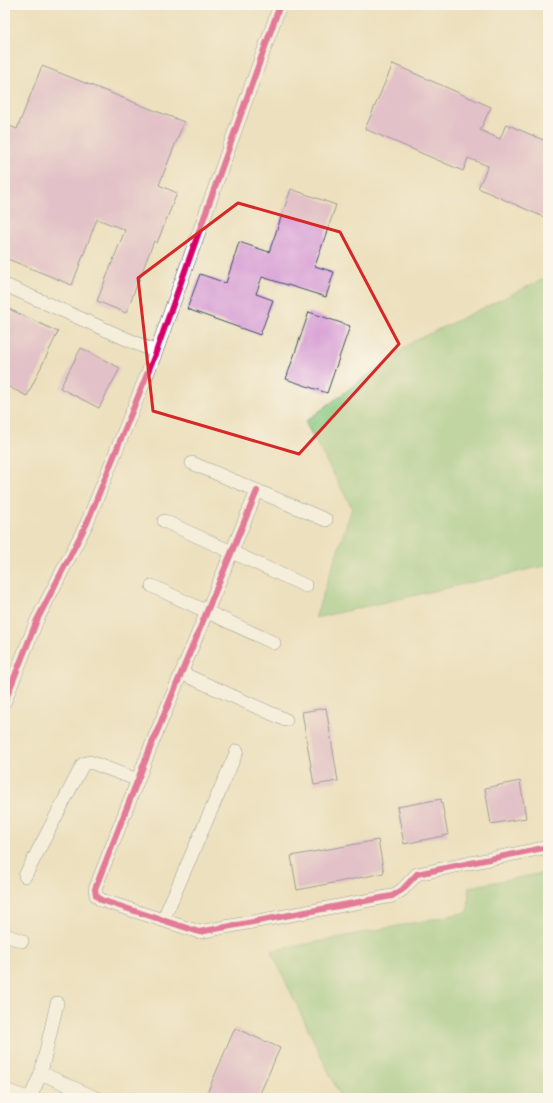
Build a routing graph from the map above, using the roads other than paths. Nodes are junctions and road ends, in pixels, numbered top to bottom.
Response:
1 (280, 5) edge
2 (5, 285) edge
3 (156, 352) junction
4 (192, 463) dead end
5 (256, 491) junction
6 (164, 520) dead end
7 (326, 520) dead end
8 (231, 552) junction
9 (152, 586) dead end
10 (306, 586) dead end
11 (206, 612) junction
12 (274, 643) dead end
13 (181, 673) junction
14 (5, 701) edge
15 (286, 720) dead end
16 (237, 751) dead end
17 (138, 780) junction
18 (548, 847) edge
19 (25, 876) dead end
20 (163, 920) junction
21 (5, 935) edge
22 (22, 941) dead end
23 (57, 1003) dead end
24 (41, 1073) junction
25 (5, 1090) edge
26 (29, 1098) edge
27 (96, 1098) edge

1 - 3 street
2 - 3 street
3 - 14 street
4 - 5 street
5 - 7 street
5 - 8 street
6 - 8 street
8 - 10 street
8 - 11 street
9 - 11 street
11 - 12 street
11 - 13 street
13 - 15 street
13 - 17 street
16 - 20 street
17 - 19 street
17 - 20 street
18 - 20 street
21 - 22 street
23 - 24 street
24 - 26 street
24 - 27 street
25 - 26 street

